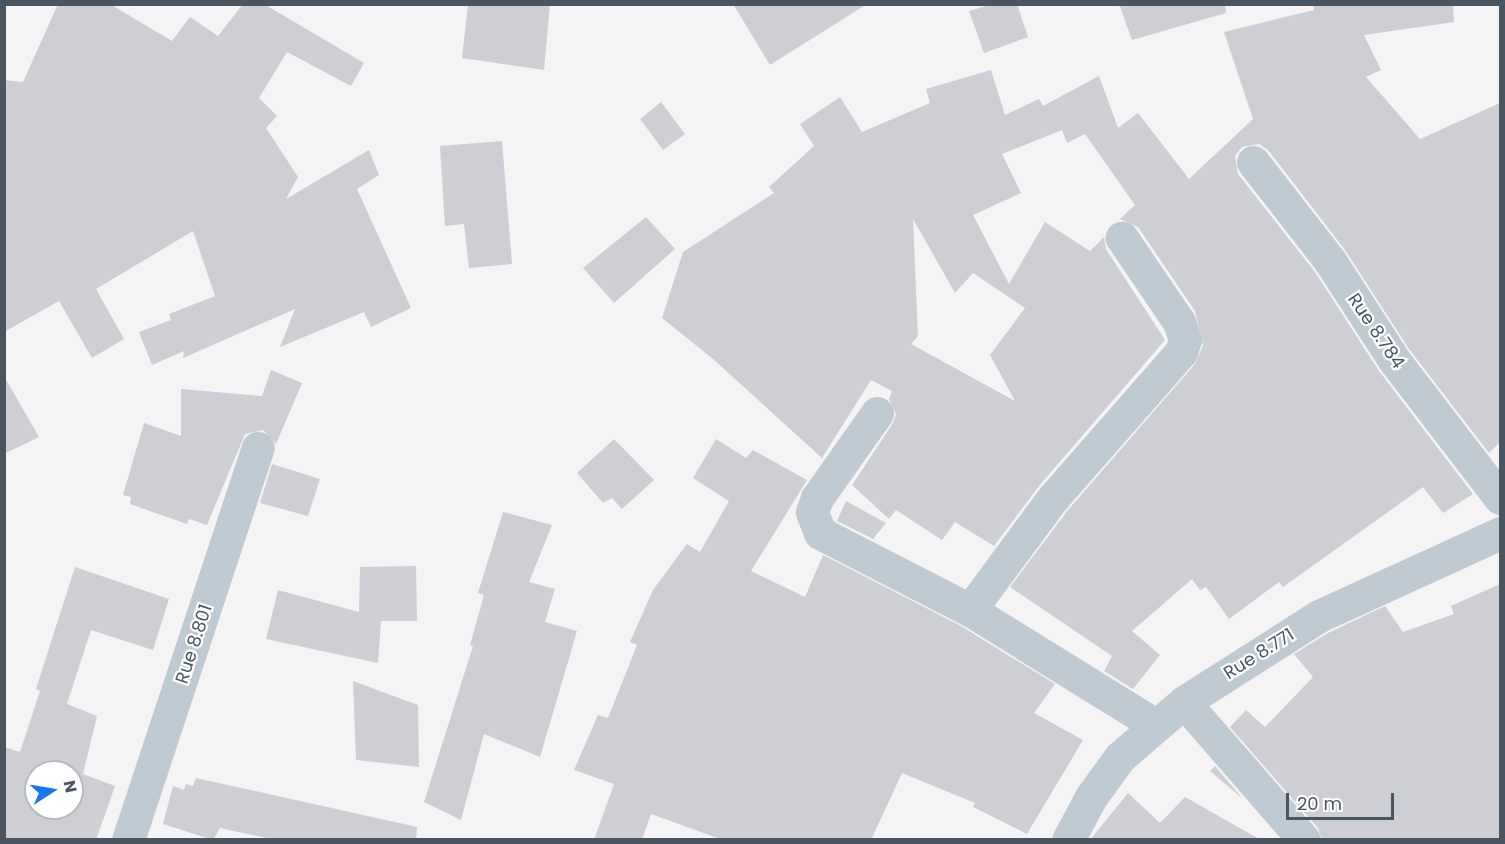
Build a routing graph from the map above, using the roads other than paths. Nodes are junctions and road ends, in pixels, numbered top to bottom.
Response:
1 (1253, 162) dead end
2 (1122, 238) dead end
3 (877, 413) dead end
4 (258, 448) dead end
5 (1500, 498) edge
6 (1500, 533) edge
7 (970, 610) junction
8 (1184, 702) junction
9 (1154, 724) junction
10 (128, 840) edge
11 (1068, 840) edge
12 (1304, 840) edge

1 - 5 street, Rue 8.784
2 - 7 street
3 - 7 street
4 - 10 street, Rue 8.801
6 - 8 street, Rue 8.771
7 - 9 street
8 - 9 street, Rue 8.771
8 - 12 street
9 - 11 street, Rue 8.771

